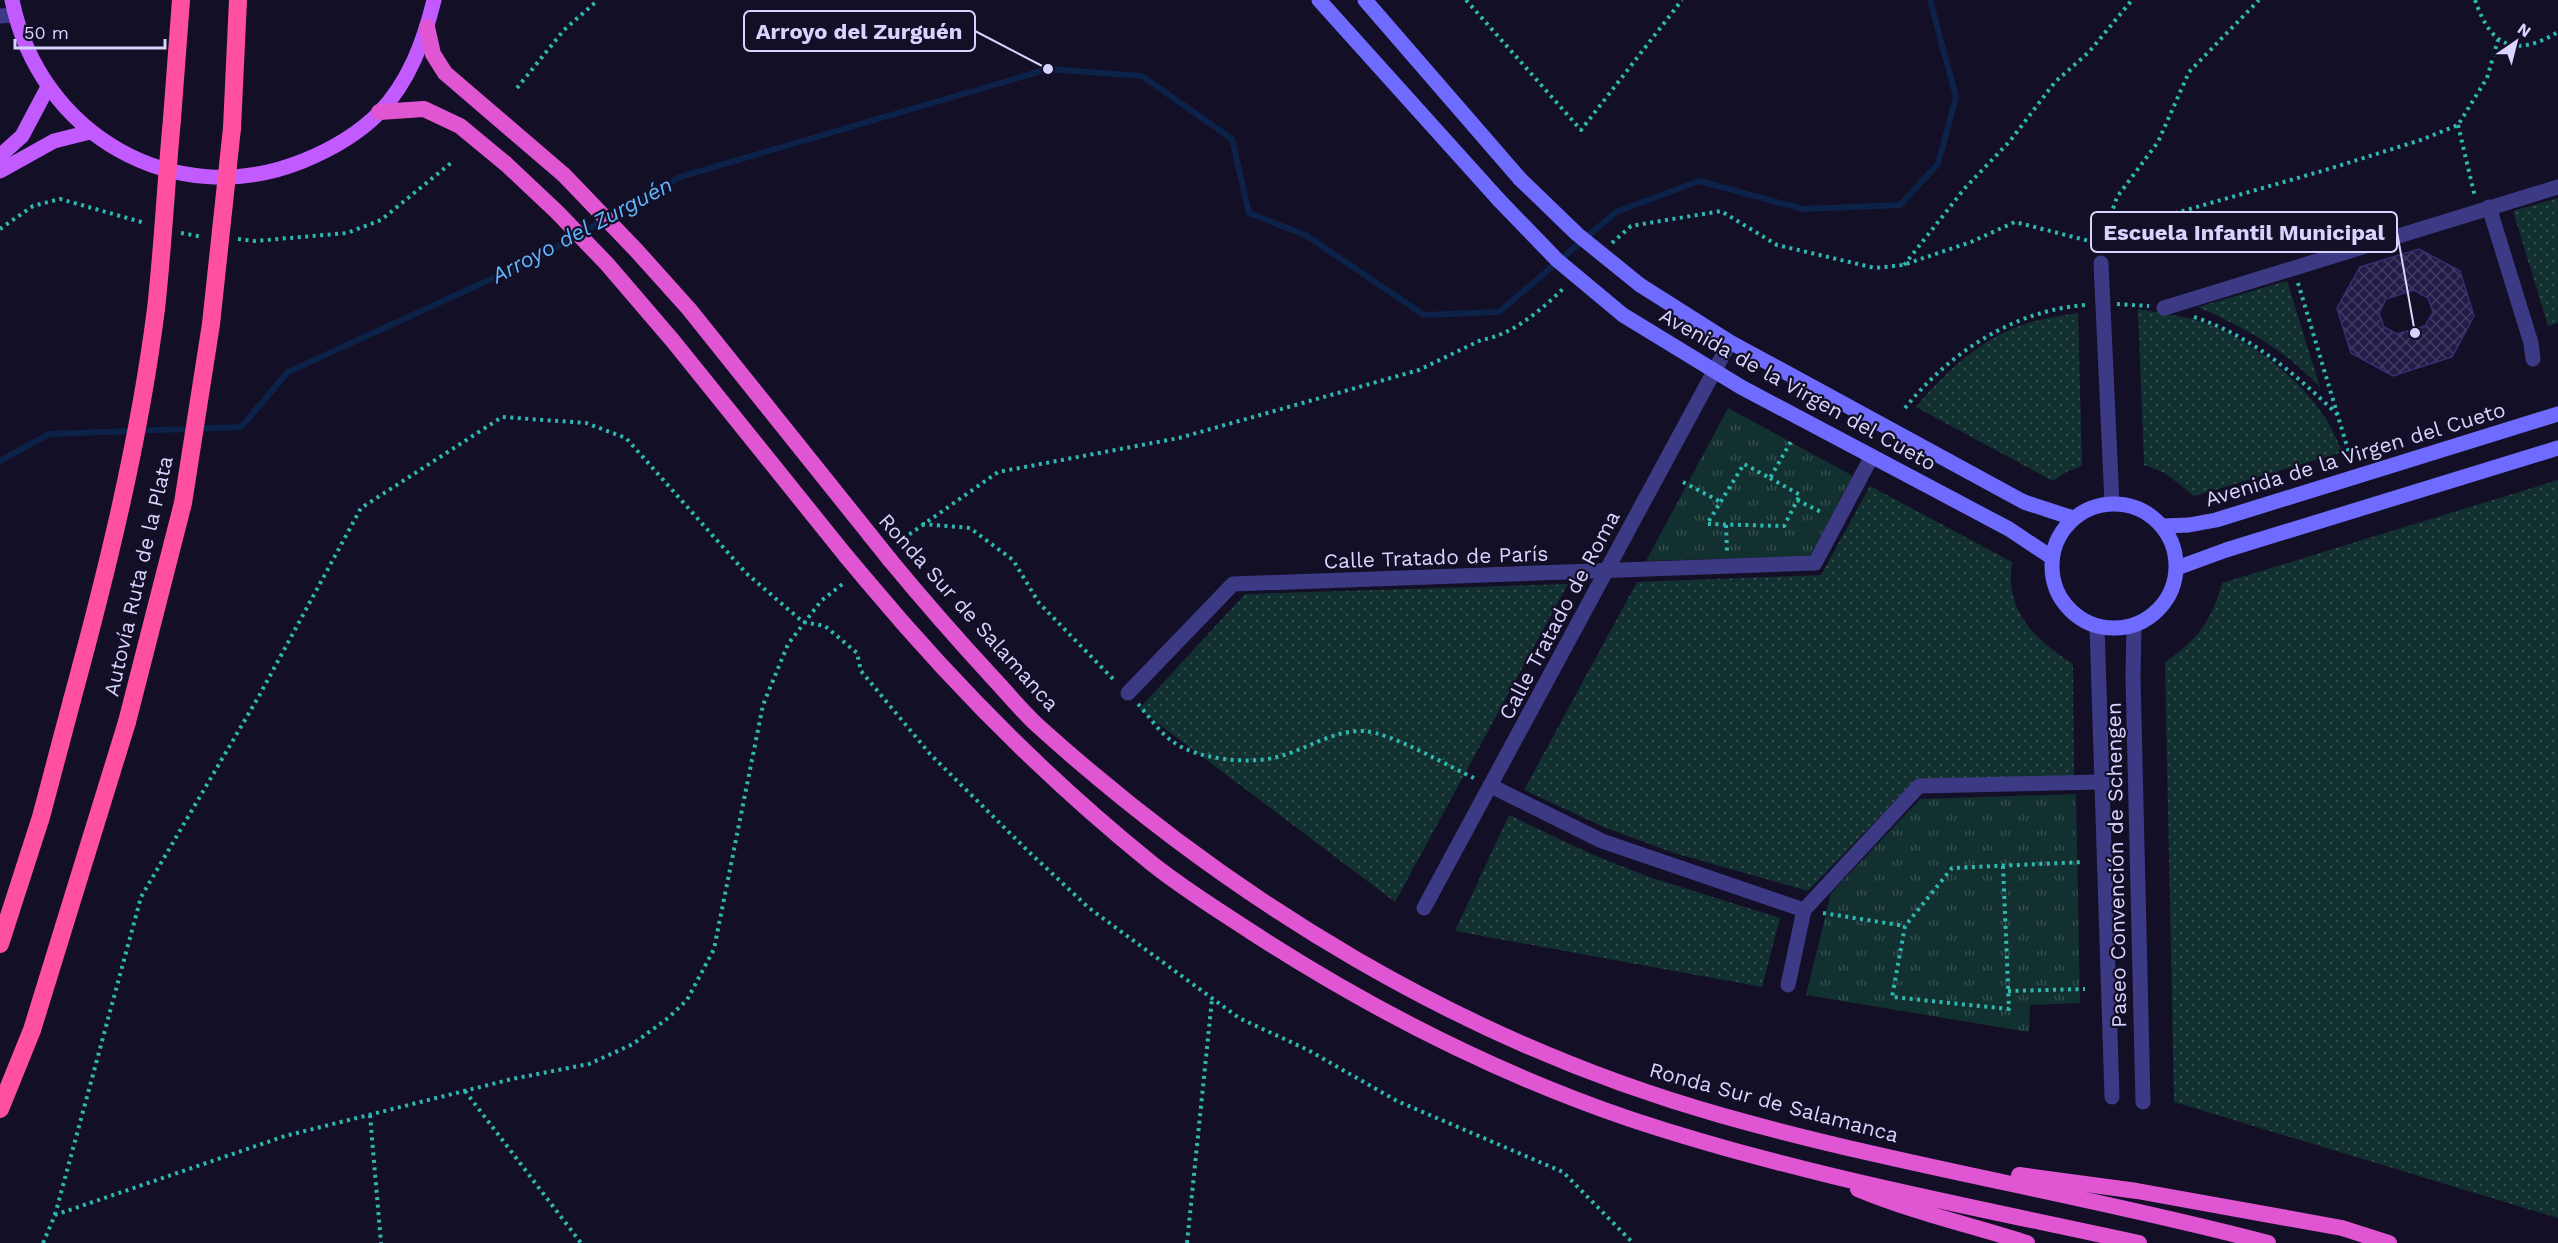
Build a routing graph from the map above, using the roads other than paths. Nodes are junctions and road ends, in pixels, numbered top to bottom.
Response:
1 (12, 0) edge
2 (181, 0) edge
3 (238, 0) edge
4 (434, 0) edge
5 (1319, 0) edge
6 (1365, 0) edge
7 (8, 16) edge
8 (427, 27) junction
9 (48, 87) junction
10 (379, 112) junction
11 (90, 132) junction
12 (0, 156) edge
13 (0, 171) edge
14 (2558, 187) edge
15 (2484, 209) junction
16 (2101, 262) dead end
17 (2164, 308) dead end
18 (1730, 342) junction
19 (2534, 359) dead end
20 (1715, 372) junction
21 (2558, 414) edge
22 (2558, 448) edge
23 (1872, 456) junction
24 (2112, 503) junction
25 (2073, 518) junction
26 (2163, 526) junction
27 (2051, 557) junction
28 (2177, 568) junction
29 (1605, 572) junction
30 (2134, 626) junction
31 (2097, 627) junction
32 (1128, 693) road end
33 (2102, 782) junction
34 (1491, 786) junction
35 (1424, 908) dead end
36 (1804, 910) junction
37 (0, 944) edge
38 (1788, 985) dead end
39 (2112, 1096) dead end
40 (2143, 1102) dead end
41 (0, 1109) edge
42 (1901, 1160) junction
43 (1818, 1172) junction
44 (2027, 1243) edge
45 (2139, 1243) edge
46 (2268, 1243) edge
47 (2389, 1243) edge

1 - 7 main road
2 - 37 highway, Autovía Ruta de la Plata, bridge
3 - 41 highway, Autovía Ruta de la Plata, bridge
4 - 8 main road
5 - 20 main road, Avenida de la Virgen del Cueto, bridge
6 - 18 main road, Avenida de la Virgen del Cueto, bridge
7 - 9 main road
8 - 10 main road
8 - 42 highway, Ronda Sur de Salamanca, bridge
9 - 11 main road
9 - 12 main road
10 - 11 main road
10 - 43 highway, bridge
11 - 13 main road
14 - 15 street
15 - 17 street
15 - 19 street
16 - 24 street
18 - 20 street, Calle Tratado de Roma
18 - 25 main road, Avenida de la Virgen del Cueto
20 - 23 main road, Avenida de la Virgen del Cueto
20 - 29 street, Calle Tratado de Roma
21 - 26 main road, Avenida de la Virgen del Cueto
22 - 28 main road
23 - 27 main road, Avenida de la Virgen del Cueto
23 - 29 street, Calle Tratado de París
24 - 25 main road
24 - 26 main road
25 - 27 main road
26 - 28 main road
27 - 31 main road
28 - 30 main road
29 - 32 street, Calle Tratado de París
29 - 34 street, Calle Tratado de Roma
30 - 31 main road
30 - 40 street, Paseo Convención de Schengen
31 - 33 street, Paseo Convención de Schengen
33 - 36 street
33 - 39 street, Paseo Convención de Schengen
34 - 35 street, Calle Tratado de Roma
34 - 36 street
36 - 38 street
42 - 46 highway, Ronda Sur de Salamanca
42 - 47 highway
43 - 44 highway
43 - 45 highway

